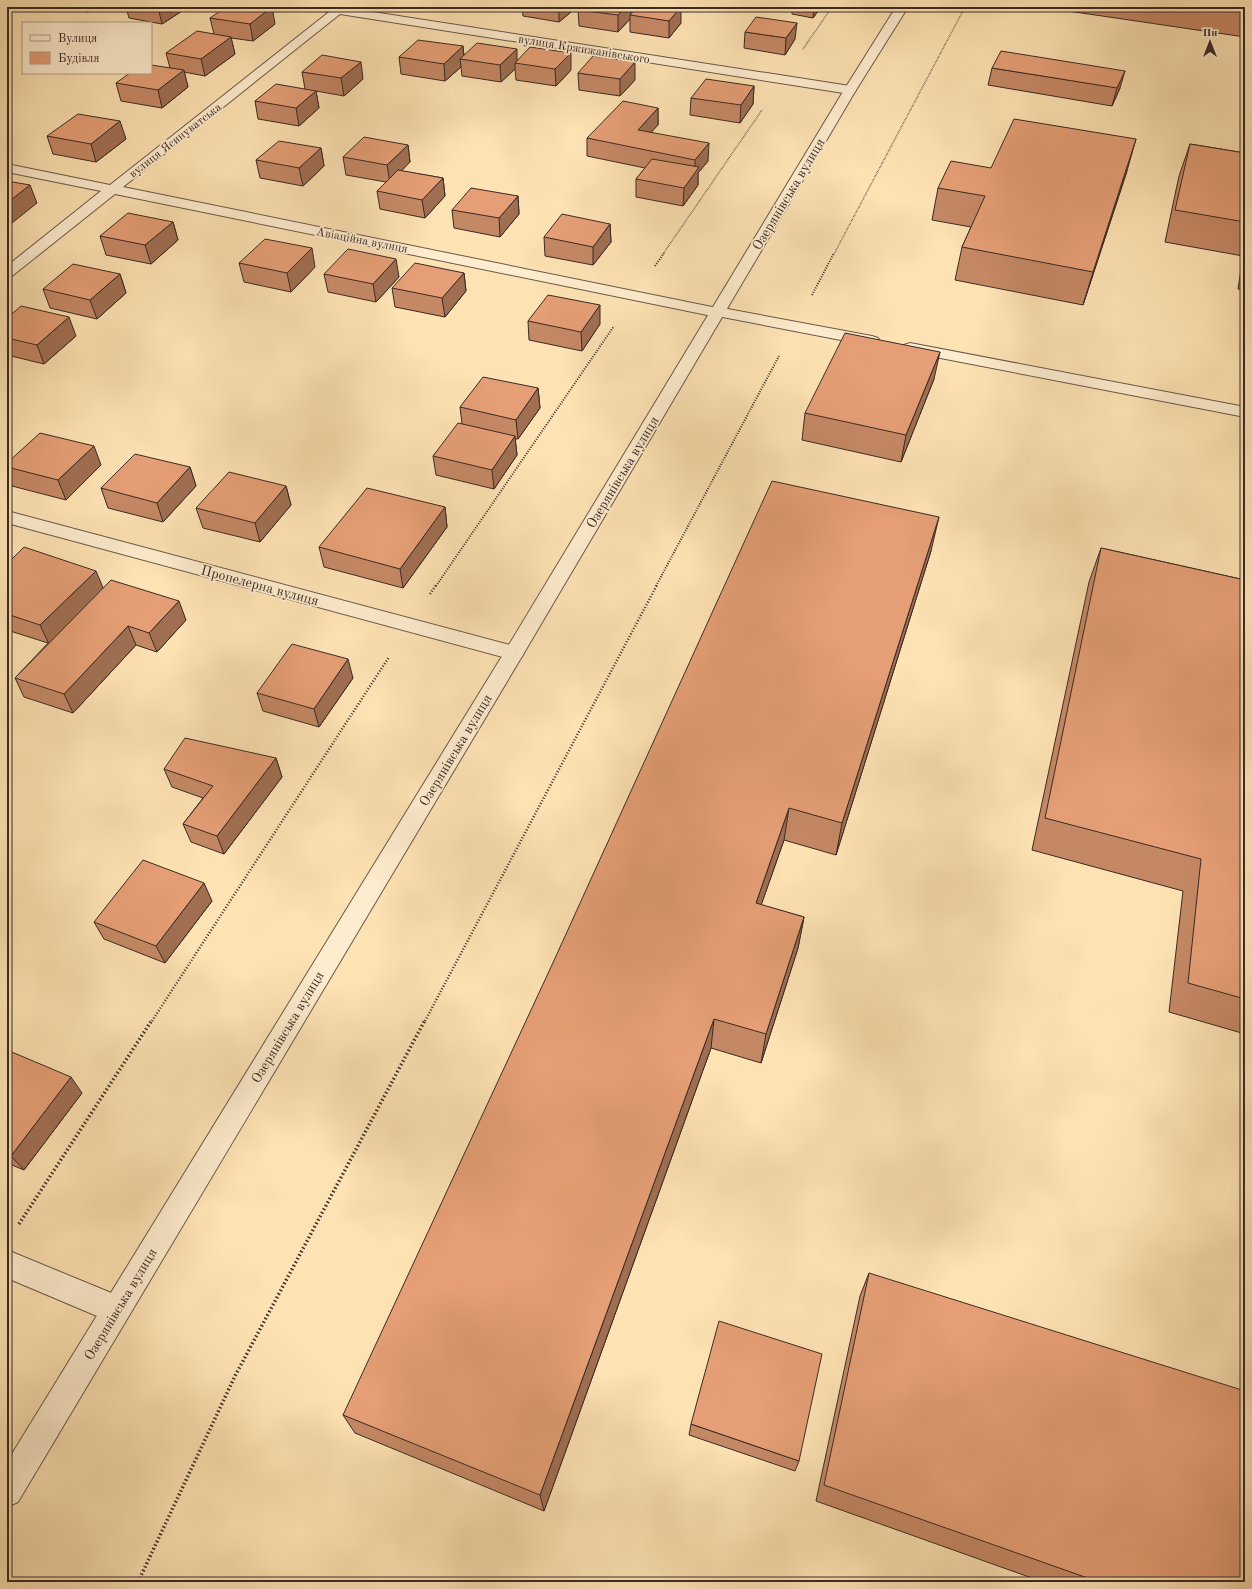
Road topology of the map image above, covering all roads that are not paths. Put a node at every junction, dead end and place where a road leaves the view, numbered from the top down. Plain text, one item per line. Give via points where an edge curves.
1 (318, 7) edge
2 (902, 7) edge
3 (340, 9) edge
4 (850, 90) junction
5 (7, 168) edge
6 (112, 190) junction
7 (7, 273) edge
8 (717, 312) junction
9 (1245, 412) edge
10 (7, 516) edge
11 (514, 653) junction
12 (7, 1264) edge
13 (116, 1310) junction
14 (7, 1492) edge

1 - 3 street, вулиця Кржижанівського
2 - 4 street, Озерянівська вулиця
3 - 4 street, вулиця Кржижанівського
3 - 6 street, вулиця Ясинуватська
4 - 8 street, Озерянівська вулиця
5 - 6 street, Авіаційна вулиця
6 - 7 street, вулиця Ясинуватська
6 - 8 street, Авіаційна вулиця
8 - 9 street, Авіаційна вулиця
8 - 11 street, Озерянівська вулиця
10 - 11 street, Пропелерна вулиця
11 - 13 street, Озерянівська вулиця
12 - 13 street
13 - 14 street, Озерянівська вулиця

